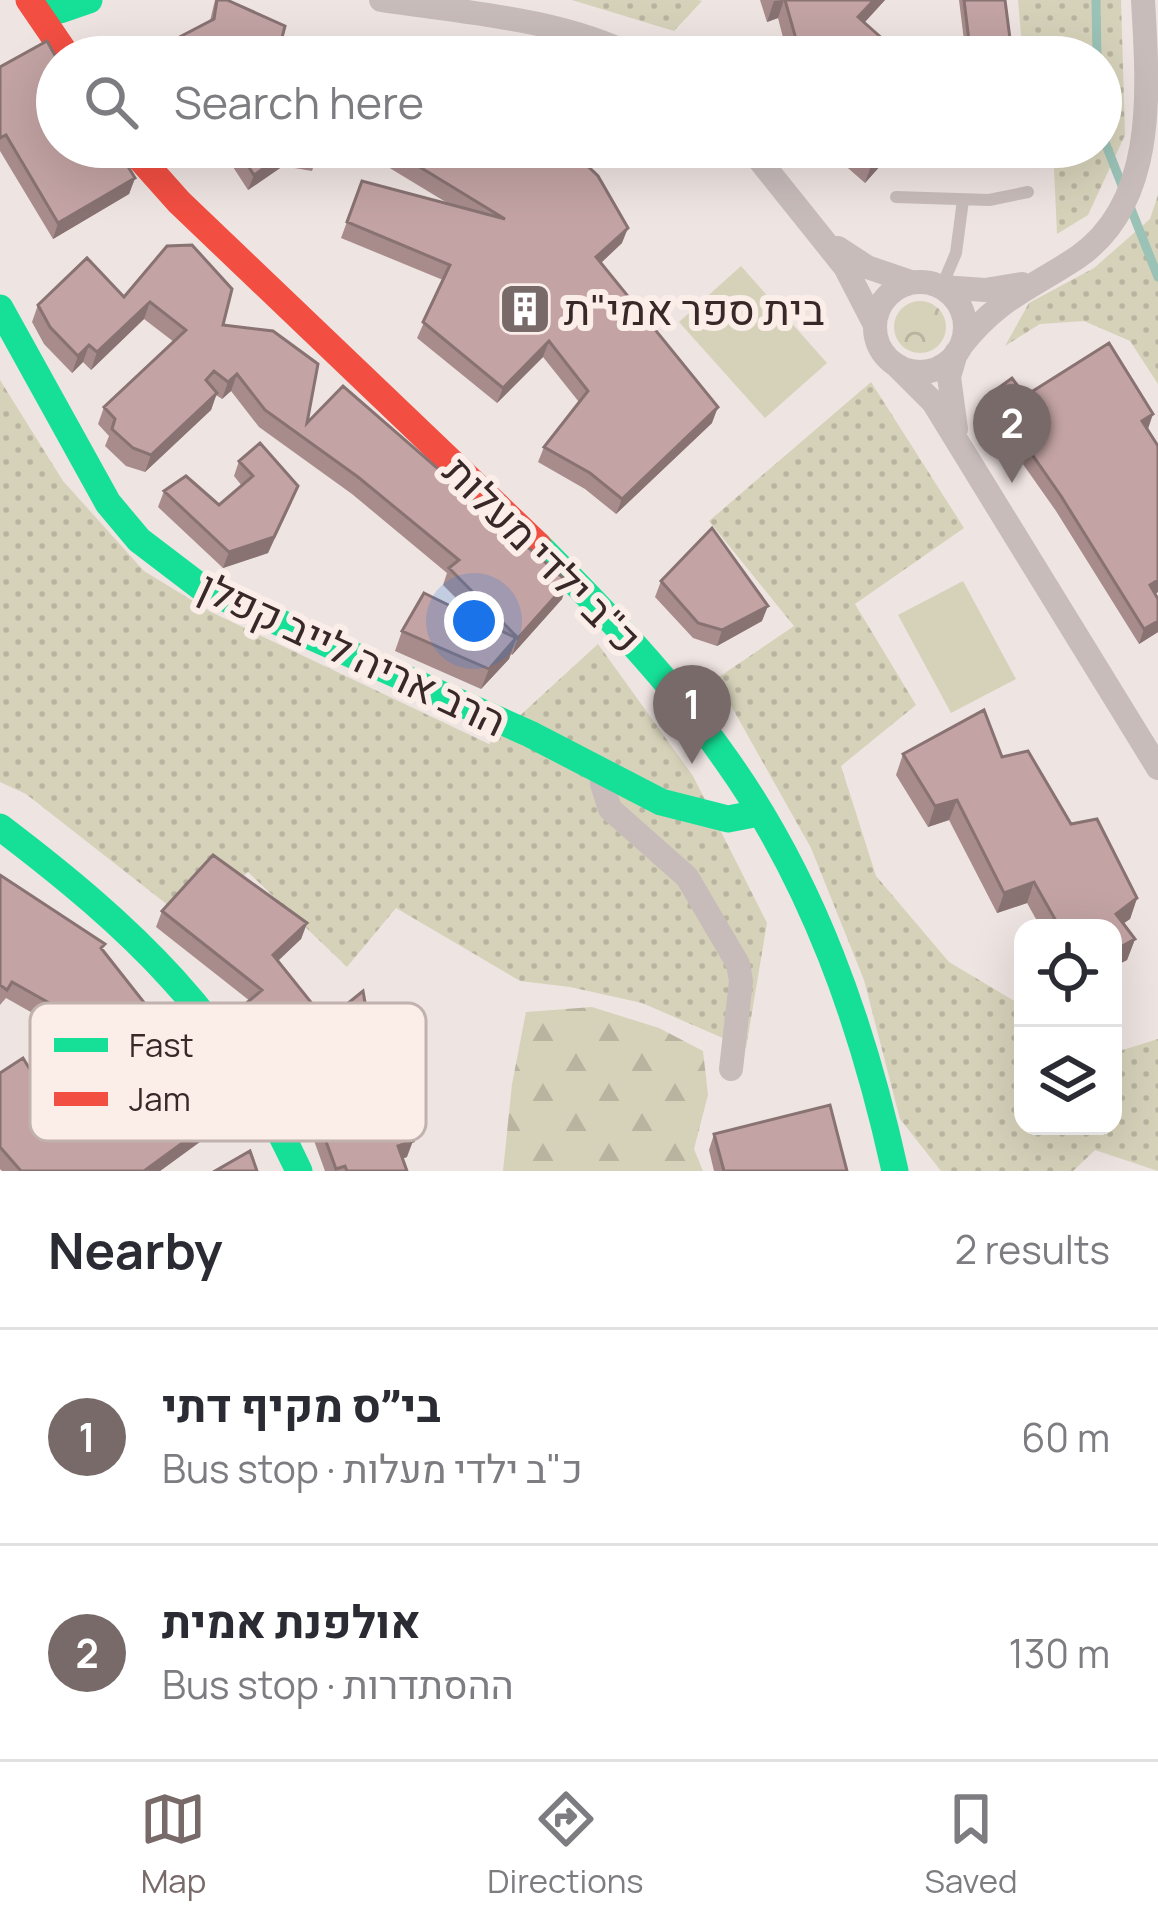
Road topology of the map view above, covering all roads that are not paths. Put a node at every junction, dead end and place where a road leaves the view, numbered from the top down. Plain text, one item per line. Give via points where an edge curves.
1 (30, 0) edge
2 (381, 0) edge
3 (1143, 0) edge
4 (84, 3) edge
5 (54, 36) edge
6 (80, 36) edge
7 (586, 36) edge
8 (148, 168) edge
9 (766, 168) edge
10 (1028, 192) dead end
11 (896, 196) dead end
12 (964, 200) junction
13 (822, 236) junction
14 (1036, 281) junction
15 (911, 282) junction
16 (942, 287) junction
17 (0, 308) edge
18 (874, 325) junction
19 (958, 350) junction
20 (895, 364) junction
21 (961, 449) junction
22 (1158, 767) edge
23 (608, 775) junction
24 (759, 813) junction
25 (0, 827) edge
26 (197, 1003) edge
27 (731, 1070) dead end
28 (285, 1141) edge
29 (299, 1171) edge
30 (896, 1171) edge

1 - 4 street via 50,10
1 - 5 street
2 - 7 street
3 - 14 street via 1147,131 1127,206 1107,234
4 - 6 street
8 - 24 street, כ"ב ילדי מעלות via 655,664
9 - 13 street
10 - 12 lane
11 - 12 lane
12 - 16 lane
13 - 15 street via 867,267
13 - 18 street
14 - 16 street
14 - 19 street via 998,304
15 - 16 street
15 - 18 street via 884,299
16 - 19 street via 964,316
17 - 23 street, הרב אריה לייב קפלן via 108,503 171,567
18 - 20 street
19 - 20 street via 938,368
19 - 21 street via 949,376
20 - 21 street via 933,402
21 - 22 street
23 - 24 street, הרב אריה לייב קפלן via 702,815
23 - 27 street via 602,784 610,809 677,865 738,964
24 - 30 street, כ"ב ילדי מעלות via 831,959
25 - 26 street via 113,916
28 - 29 street

